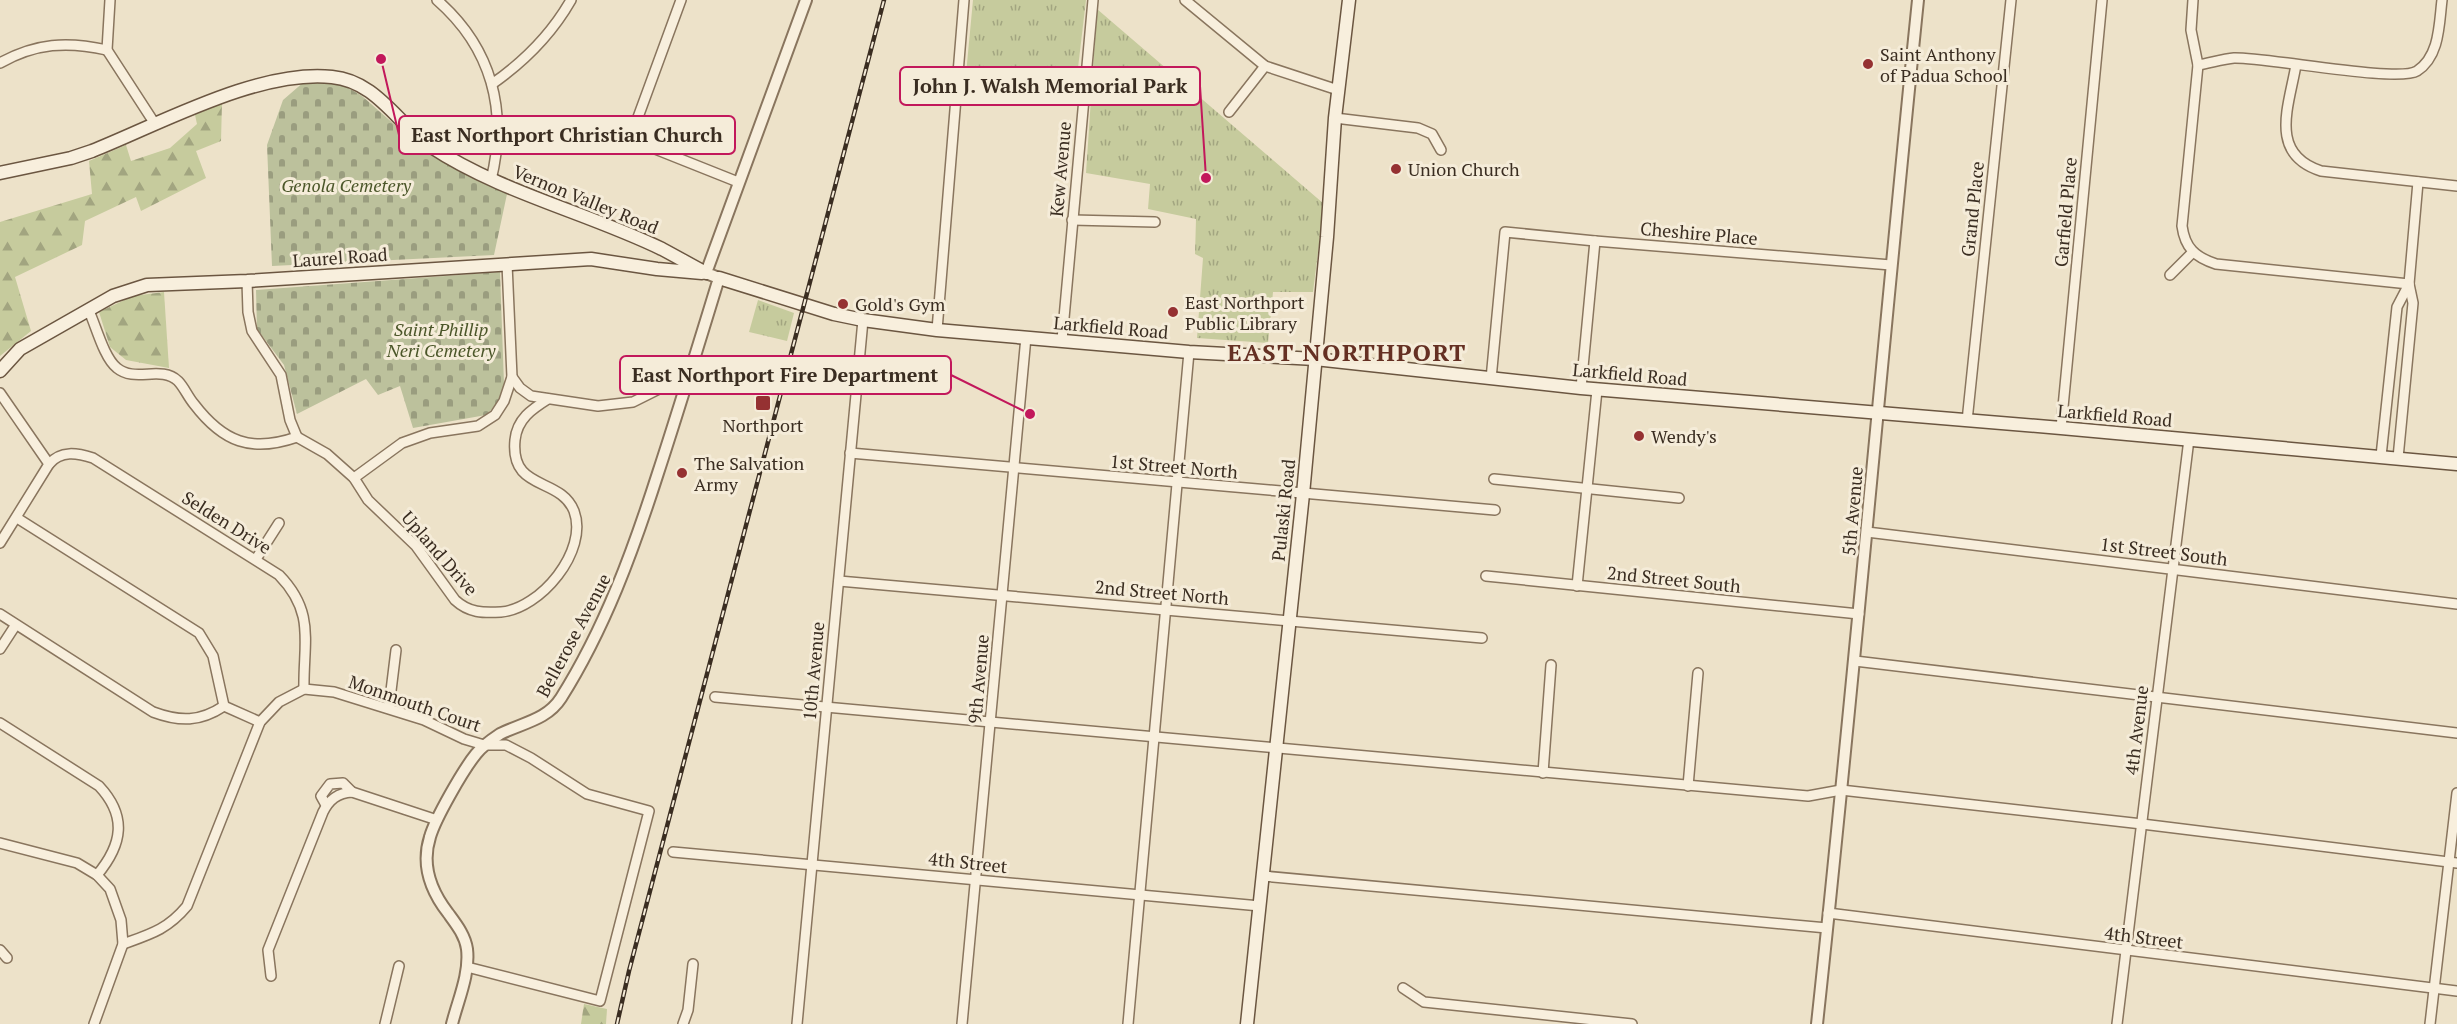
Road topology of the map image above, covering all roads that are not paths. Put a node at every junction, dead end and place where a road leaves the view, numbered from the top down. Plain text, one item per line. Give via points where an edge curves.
1 (110, 0) edge
2 (437, 0) edge
3 (571, 0) edge
4 (681, 0) edge
5 (806, 0) edge
6 (964, 0) edge
7 (1093, 0) edge
8 (1185, 0) edge
9 (1349, 0) edge
10 (1918, 0) edge
11 (2011, 0) edge
12 (2102, 0) edge
13 (2193, 0) edge
14 (2442, 0) edge
15 (107, 50) junction
16 (0, 63) edge
17 (2198, 65) junction
18 (2296, 65) junction
19 (1265, 66) junction
20 (957, 82) junction
21 (492, 84) junction
22 (1338, 90) junction
23 (1084, 92) junction
24 (1229, 112) dead end
25 (1335, 118) junction
26 (155, 124) junction
27 (1441, 150) dead end
28 (0, 173) edge
29 (491, 180) junction
30 (738, 182) junction
31 (2418, 183) junction
32 (2457, 186) edge
33 (1072, 220) junction
34 (1155, 222) dead end
35 (1595, 241) junction
36 (2192, 252) junction
37 (507, 264) junction
38 (1891, 265) junction
39 (706, 273) junction
40 (2170, 275) dead end
41 (719, 278) junction
42 (247, 281) junction
43 (2409, 284) junction
44 (803, 305) joint
45 (89, 311) junction
46 (863, 320) junction
47 (937, 330) junction
48 (1026, 337) junction
49 (1062, 340) junction
50 (1189, 352) junction
51 (1315, 358) junction
52 (0, 371) edge
53 (512, 376) junction
54 (1491, 379) junction
55 (688, 380) junction
56 (1581, 388) junction
57 (1597, 390) junction
58 (0, 393) edge
59 (2388, 396) junction
60 (2404, 398) junction
61 (548, 399) junction
62 (1877, 413) junction
63 (1967, 421) junction
64 (2061, 428) junction
65 (297, 437) junction
66 (2189, 439) junction
67 (850, 453) junction
68 (2381, 456) junction
69 (2397, 458) junction
70 (49, 464) junction
71 (2457, 464) edge
72 (1013, 468) junction
73 (354, 478) junction
74 (1494, 479) dead end
75 (1176, 483) junction
76 (1587, 488) junction
77 (1303, 494) junction
78 (1679, 498) dead end
79 (1495, 510) dead end
80 (17, 518) junction
81 (279, 523) dead end
82 (1867, 532) junction
83 (0, 543) edge
84 (256, 559) junction
85 (2172, 569) junction
86 (1486, 576) dead end
87 (838, 581) junction
88 (1577, 586) junction
89 (1003, 595) junction
90 (2457, 604) edge
91 (1165, 609) junction
92 (0, 614) edge
93 (1859, 614) junction
94 (1290, 621) junction
95 (15, 626) junction
96 (1482, 638) dead end
97 (0, 649) edge
98 (396, 650) dead end
99 (1855, 661) junction
100 (1551, 665) dead end
101 (1698, 673) dead end
102 (304, 690) junction
103 (715, 697) dead end
104 (2157, 698) junction
105 (224, 706) junction
106 (389, 707) junction
107 (827, 708) junction
108 (260, 722) junction
109 (0, 723) edge
110 (991, 723) junction
111 (2457, 733) edge
112 (1153, 737) junction
113 (484, 745) junction
114 (1277, 749) junction
115 (1543, 773) junction
116 (1688, 786) junction
117 (1841, 790) junction
118 (352, 792) junction
119 (2457, 793) edge
120 (326, 805) junction
121 (437, 820) junction
122 (2142, 824) junction
123 (0, 843) edge
124 (673, 852) dead end
125 (2453, 862) edge
126 (812, 864) junction
127 (97, 875) junction
128 (1263, 876) junction
129 (975, 879) junction
130 (1138, 894) junction
131 (1260, 906) junction
132 (1828, 913) junction
133 (1827, 928) junction
134 (123, 944) junction
135 (0, 950) edge
136 (2126, 951) junction
137 (7, 958) dead end
138 (693, 964) dead end
139 (399, 966) dead end
140 (467, 967) junction
141 (271, 976) dead end
142 (1403, 988) dead end
143 (2433, 988) junction
144 (2457, 991) edge
145 (94, 1024) edge
146 (385, 1024) edge
147 (452, 1024) edge
148 (683, 1024) edge
149 (797, 1024) edge
150 (962, 1024) edge
151 (1128, 1024) edge
152 (1248, 1024) edge
153 (1632, 1024) edge
154 (1816, 1024) edge
155 (2117, 1024) edge
156 (2430, 1024) edge

1 - 15 street
2 - 21 street via 475,44
3 - 21 street via 546,38
4 - 30 street via 630,139
5 - 30 street
6 - 20 street
7 - 23 street, Kew Avenue
8 - 19 street
9 - 22 main road, Pulaski Road
10 - 38 street, 5th Avenue
11 - 63 street, Grand Place
12 - 64 street, Garfield Place
13 - 17 street via 2191,30
14 - 18 street via 2433,53 2415,73
15 - 16 street via 71,44 38,47
15 - 26 street
17 - 18 street via 2233,58
17 - 36 street via 2182,226 2184,240
18 - 31 street via 2285,131 2296,159 2321,171
19 - 22 street
19 - 24 street
20 - 23 street
20 - 47 street
21 - 29 street via 499,135
22 - 25 main road, Pulaski Road
23 - 33 street, Kew Avenue
25 - 27 street via 1418,128 1432,135
25 - 51 main road, Pulaski Road
26 - 28 main road, Vernon Valley Road via 71,158
26 - 29 main road, Vernon Valley Road via 272,82 298,76 333,76 367,88 429,145
29 - 39 main road, Vernon Valley Road via 661,249
30 - 39 street
31 - 32 street
31 - 43 street
33 - 34 street
33 - 49 street, Kew Avenue
35 - 38 street, Cheshire Place
35 - 54 street, Cheshire Place via 1505,232
35 - 56 street
36 - 40 street
36 - 43 street via 2216,264
37 - 39 main road, Laurel Road via 591,259
37 - 42 main road, Laurel Road
37 - 53 street
38 - 62 street, 5th Avenue
39 - 41 street, Vernon Valley Road
41 - 44 main road, Vernon Valley Road
41 - 55 street, Bellerose Avenue
42 - 45 main road, Laurel Road via 147,285 122,291
42 - 65 street via 252,331 280,375
43 - 59 street via 2397,307
43 - 60 street via 2413,303
44 - 46 main road, Larkfield Road
45 - 52 main road, Laurel Road via 20,349
45 - 65 street via 117,368 136,375 170,376 222,432 257,445
46 - 47 main road, Larkfield Road
46 - 67 street, 10th Avenue
47 - 48 main road, Larkfield Road
48 - 49 main road, Larkfield Road
48 - 72 street, 9th Avenue
49 - 50 main road, Larkfield Road
50 - 51 main road, Larkfield Road
50 - 75 street
51 - 54 main road, Larkfield Road
51 - 77 main road, Pulaski Road
53 - 61 street via 525,392
53 - 73 street via 504,401 488,421 402,443
54 - 56 main road, Larkfield Road
55 - 61 street via 618,405
55 - 113 street, Bellerose Avenue via 618,591 576,672 553,709
56 - 57 main road, Larkfield Road
57 - 62 main road, Larkfield Road
57 - 76 street
58 - 70 street
59 - 60 street
59 - 68 street
60 - 69 street
61 - 73 street, Upland Drive via 519,424 516,465 535,482 564,498 574,511 575,539 560,573 533,600 516,609 474,612 463,608 410,540 368,500
62 - 63 main road, Larkfield Road
62 - 82 street, 5th Avenue
63 - 64 main road, Larkfield Road
64 - 66 main road, Larkfield Road
65 - 73 street, Upland Drive via 327,453
66 - 68 main road, Larkfield Road
66 - 85 street, 4th Avenue
67 - 72 street, 1st Street North
67 - 87 street, 10th Avenue
68 - 69 main road, Larkfield Road
69 - 71 main road, Larkfield Road
70 - 80 street
70 - 84 street, Selden Drive via 55,457 70,453 93,458
72 - 75 street, 1st Street North
72 - 89 street, 9th Avenue
74 - 76 street
75 - 77 street, 1st Street North
75 - 91 street
76 - 78 street
76 - 88 street
77 - 79 street, 1st Street North
77 - 94 main road, Pulaski Road
80 - 83 street
80 - 105 street via 199,633 213,656
81 - 84 street
82 - 85 street, 1st Street South
82 - 93 street, 5th Avenue
84 - 102 street, Selden Drive via 289,586 304,614
85 - 90 street, 1st Street South
85 - 104 street, 4th Avenue
86 - 88 street, 2nd Street South
87 - 89 street, 2nd Street North
87 - 107 street, 10th Avenue
88 - 93 street, 2nd Street South
89 - 91 street, 2nd Street North
89 - 110 street, 9th Avenue
91 - 94 street, 2nd Street North
91 - 112 street
92 - 95 street
93 - 99 street, 5th Avenue
94 - 96 street, 2nd Street North
94 - 114 main road, Pulaski Road
95 - 97 street
95 - 105 street via 153,712 192,720
98 - 106 street
99 - 104 street
99 - 117 street, 5th Avenue
100 - 115 street
101 - 116 street
102 - 106 street, Monmouth Court via 320,689
102 - 108 street via 279,702
103 - 107 street
104 - 111 street
104 - 122 street, 4th Avenue
105 - 108 street
106 - 113 street, Monmouth Court
107 - 110 street
107 - 126 street, 10th Avenue
108 - 134 street via 187,906 160,931
109 - 127 street via 99,786 111,799 118,819 118,835 112,855
110 - 112 street
110 - 129 street, 9th Avenue
112 - 114 street
112 - 130 street
113 - 121 street, Bellerose Avenue
113 - 140 street, Monmouth Court via 506,745 587,794 649,811 600,1001
114 - 115 street
114 - 128 main road, Pulaski Road
115 - 116 street
116 - 117 street via 1808,796
117 - 122 street
117 - 132 street, 5th Avenue
118 - 120 street via 333,797
118 - 120 street via 340,782 330,783 321,796
118 - 121 street
119 - 125 street
120 - 141 street via 268,951
121 - 140 street, Bellerose Avenue via 426,864 435,896 460,928 467,947
122 - 125 street
122 - 136 street, 4th Avenue
123 - 127 street via 77,863
124 - 126 street, 4th Street
125 - 143 street
126 - 129 street, 4th Street
126 - 149 street, 10th Avenue
127 - 134 street via 110,890 117,907
128 - 131 main road, Pulaski Road
128 - 133 street
129 - 130 street, 4th Street
129 - 150 street, 9th Avenue
130 - 131 street, 4th Street
130 - 151 street
131 - 152 main road, Pulaski Road
132 - 133 street, 5th Avenue
132 - 136 street, 4th Street
133 - 154 street, 5th Avenue
134 - 145 street
135 - 137 street
136 - 143 street, 4th Street
136 - 155 street, 4th Avenue
138 - 148 street
139 - 146 street
140 - 147 street, Bellerose Avenue
142 - 153 street via 1424,1002
143 - 144 street, 4th Street
143 - 156 street

